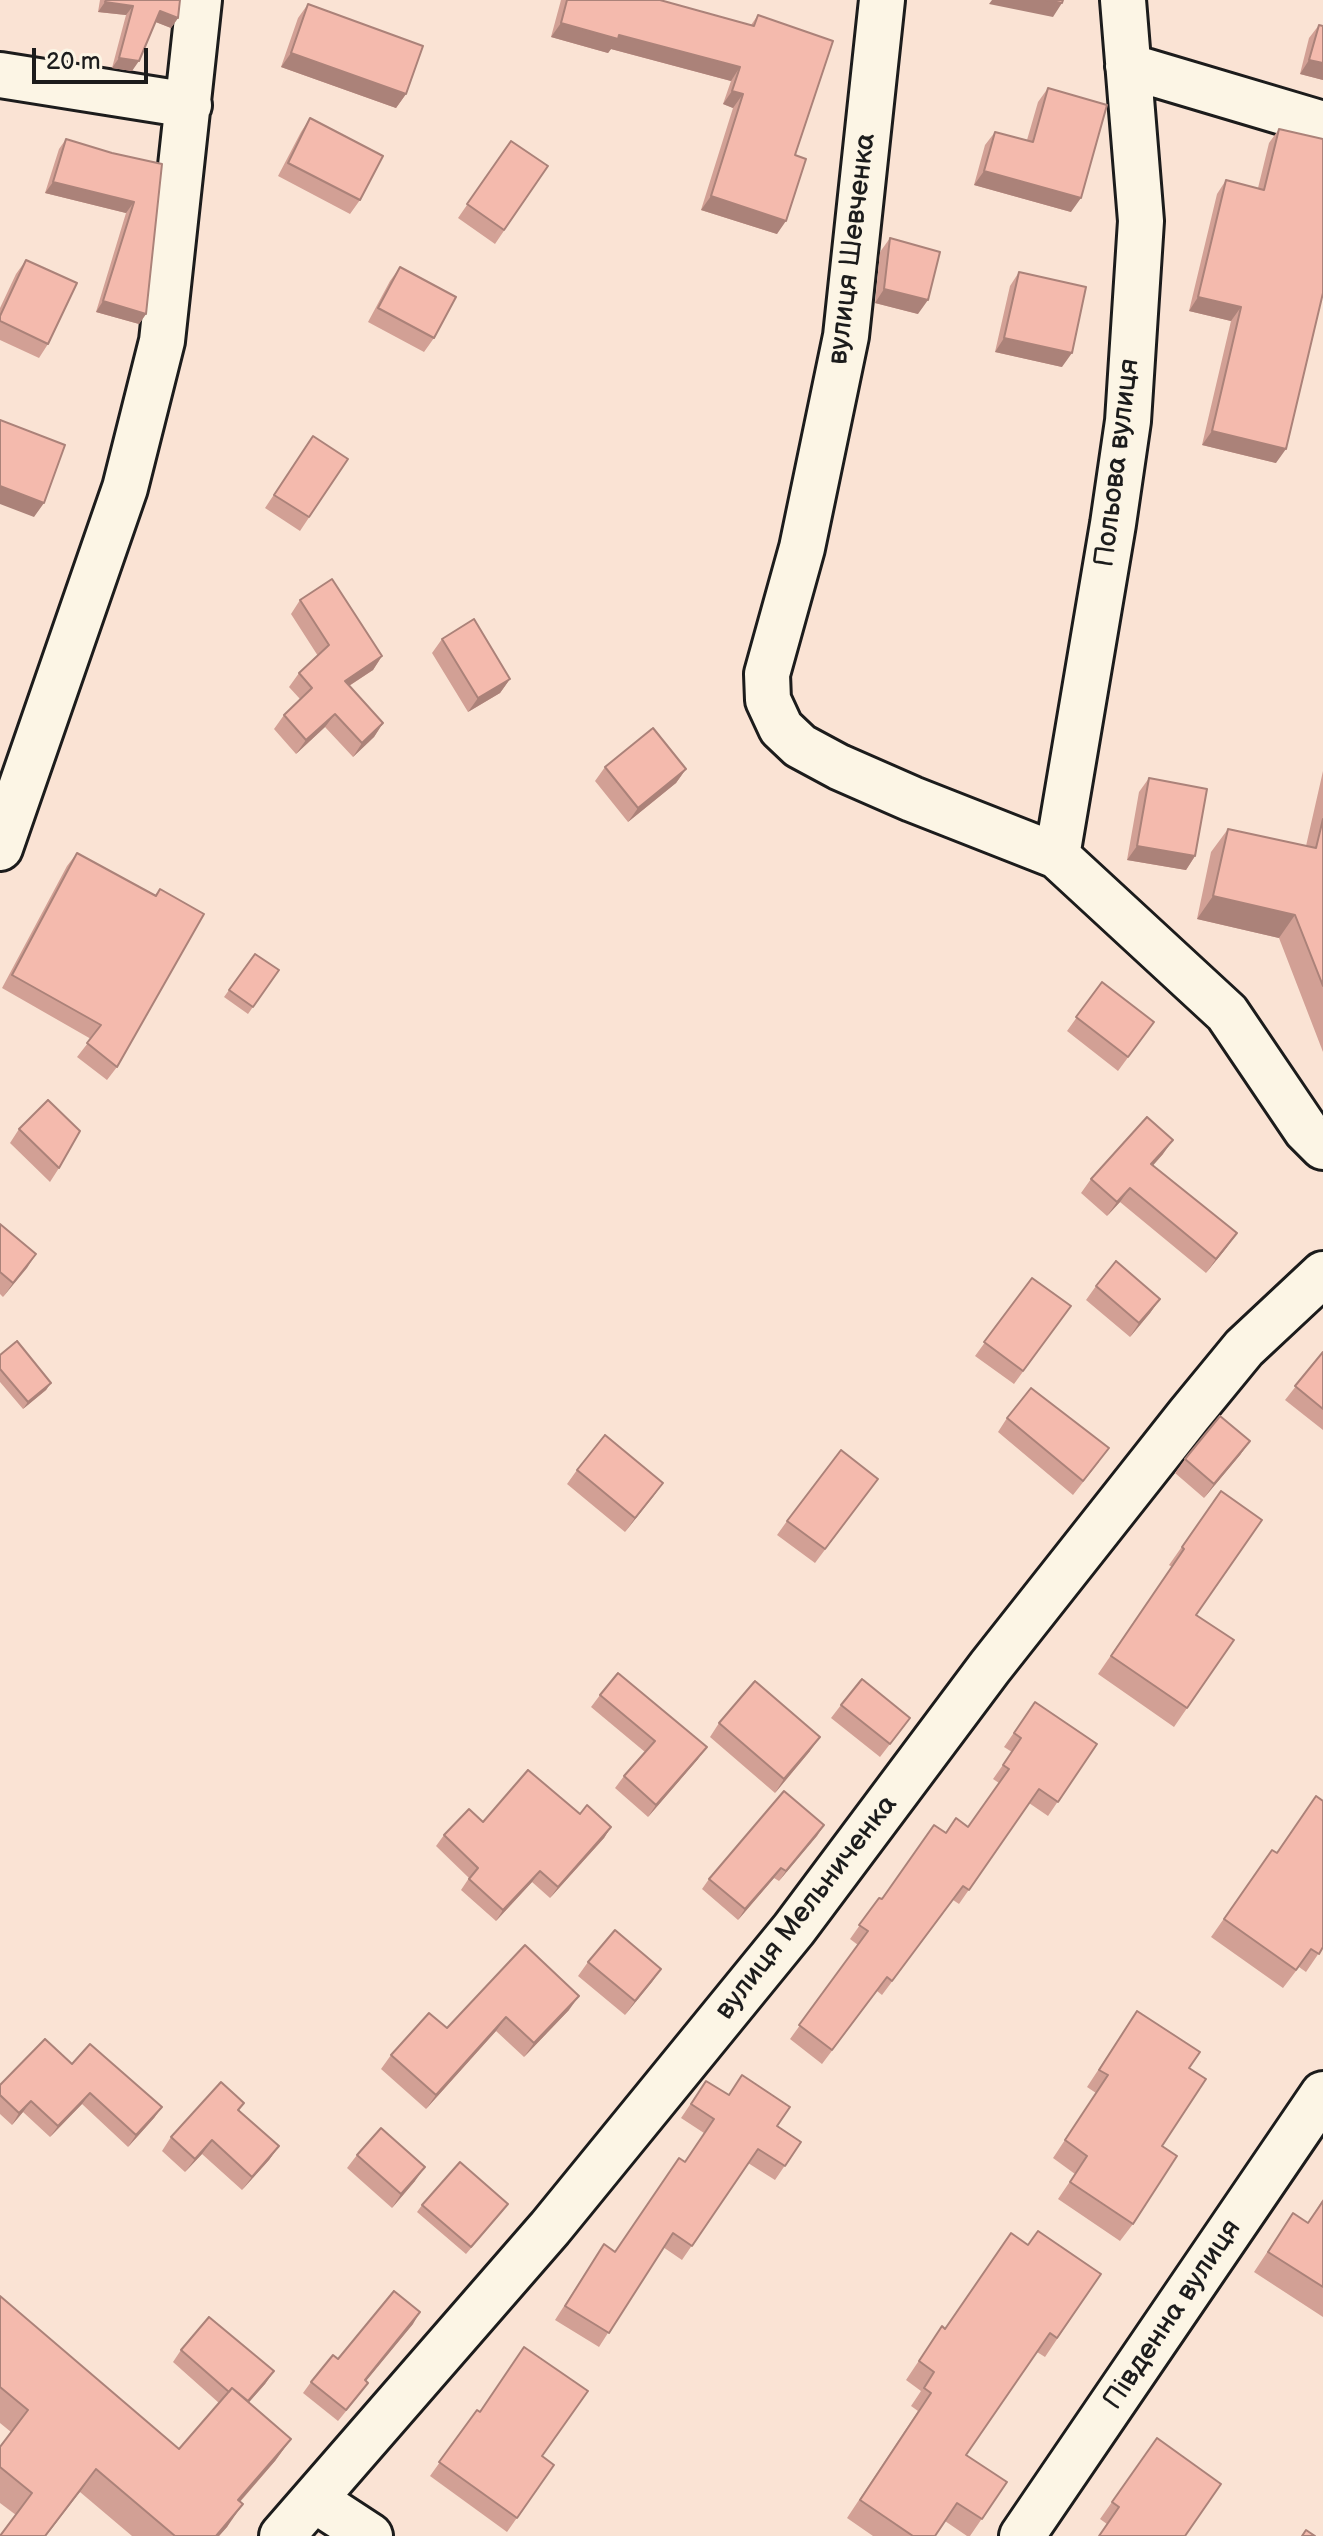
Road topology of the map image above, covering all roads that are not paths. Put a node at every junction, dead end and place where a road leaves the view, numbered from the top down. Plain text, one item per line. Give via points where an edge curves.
1 (199, 0) edge
2 (882, 0) edge
3 (1123, 0) edge
4 (1128, 66) junction
5 (0, 75) edge
6 (189, 105) junction
7 (1323, 124) edge
8 (0, 848) edge
9 (1057, 856) junction
10 (1323, 1147) edge
11 (1323, 1274) edge
12 (1323, 2094) edge
13 (315, 2500) junction
14 (282, 2536) edge
15 (370, 2536) edge
16 (1022, 2536) edge

1 - 6 street
2 - 9 street, вулиця Шевченка via 846,336 802,548 767,674 768,700 781,728 800,746 912,799
3 - 4 street, Польова вулиця
4 - 7 street
4 - 9 street, Польова вулиця via 1141,221 1128,421
5 - 6 street
6 - 8 street via 162,341 125,488
9 - 10 street via 1227,1013
11 - 13 street, вулиця Мельниченка via 1244,1348 990,1667 794,1929 550,2228
12 - 16 street, Південна вулиця
13 - 14 street, вулиця Мельниченка
13 - 15 street

